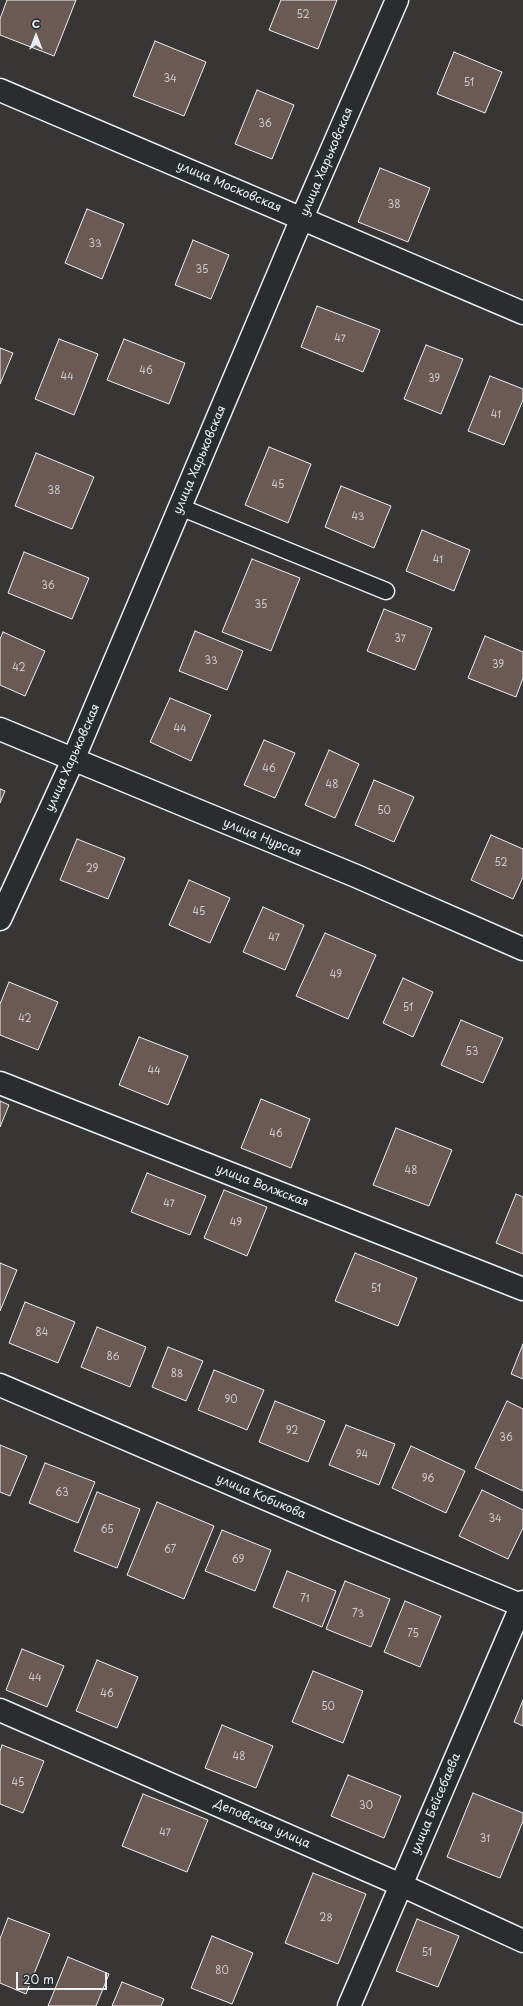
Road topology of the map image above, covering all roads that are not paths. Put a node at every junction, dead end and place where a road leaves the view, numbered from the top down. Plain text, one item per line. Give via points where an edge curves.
1 (397, 0) edge
2 (0, 90) edge
3 (302, 218) junction
4 (523, 313) edge
5 (180, 508) junction
6 (386, 591) dead end
7 (0, 729) edge
8 (73, 760) junction
9 (0, 919) edge
10 (523, 949) edge
11 (0, 1083) edge
12 (523, 1289) edge
13 (0, 1385) edge
14 (522, 1605) edge
15 (0, 1710) edge
16 (401, 1885) junction
17 (523, 1941) edge
18 (349, 2006) edge

1 - 3 street, улица Харьковская
2 - 3 street, улица Московская
3 - 4 street, улица Московская
3 - 5 street, улица Харьковская
5 - 6 lane
5 - 8 street, улица Харьковская
7 - 8 street, улица Нурсая
8 - 9 street, улица Харьковская
8 - 10 street, улица Нурсая via 356,876
11 - 12 street, улица Волжская
13 - 14 street, улица Кобикова via 341,1531
14 - 16 street, улица Бейсебаева
15 - 16 street, Деповская улица
16 - 17 street, Деповская улица
16 - 18 street, улица Бейсебаева

